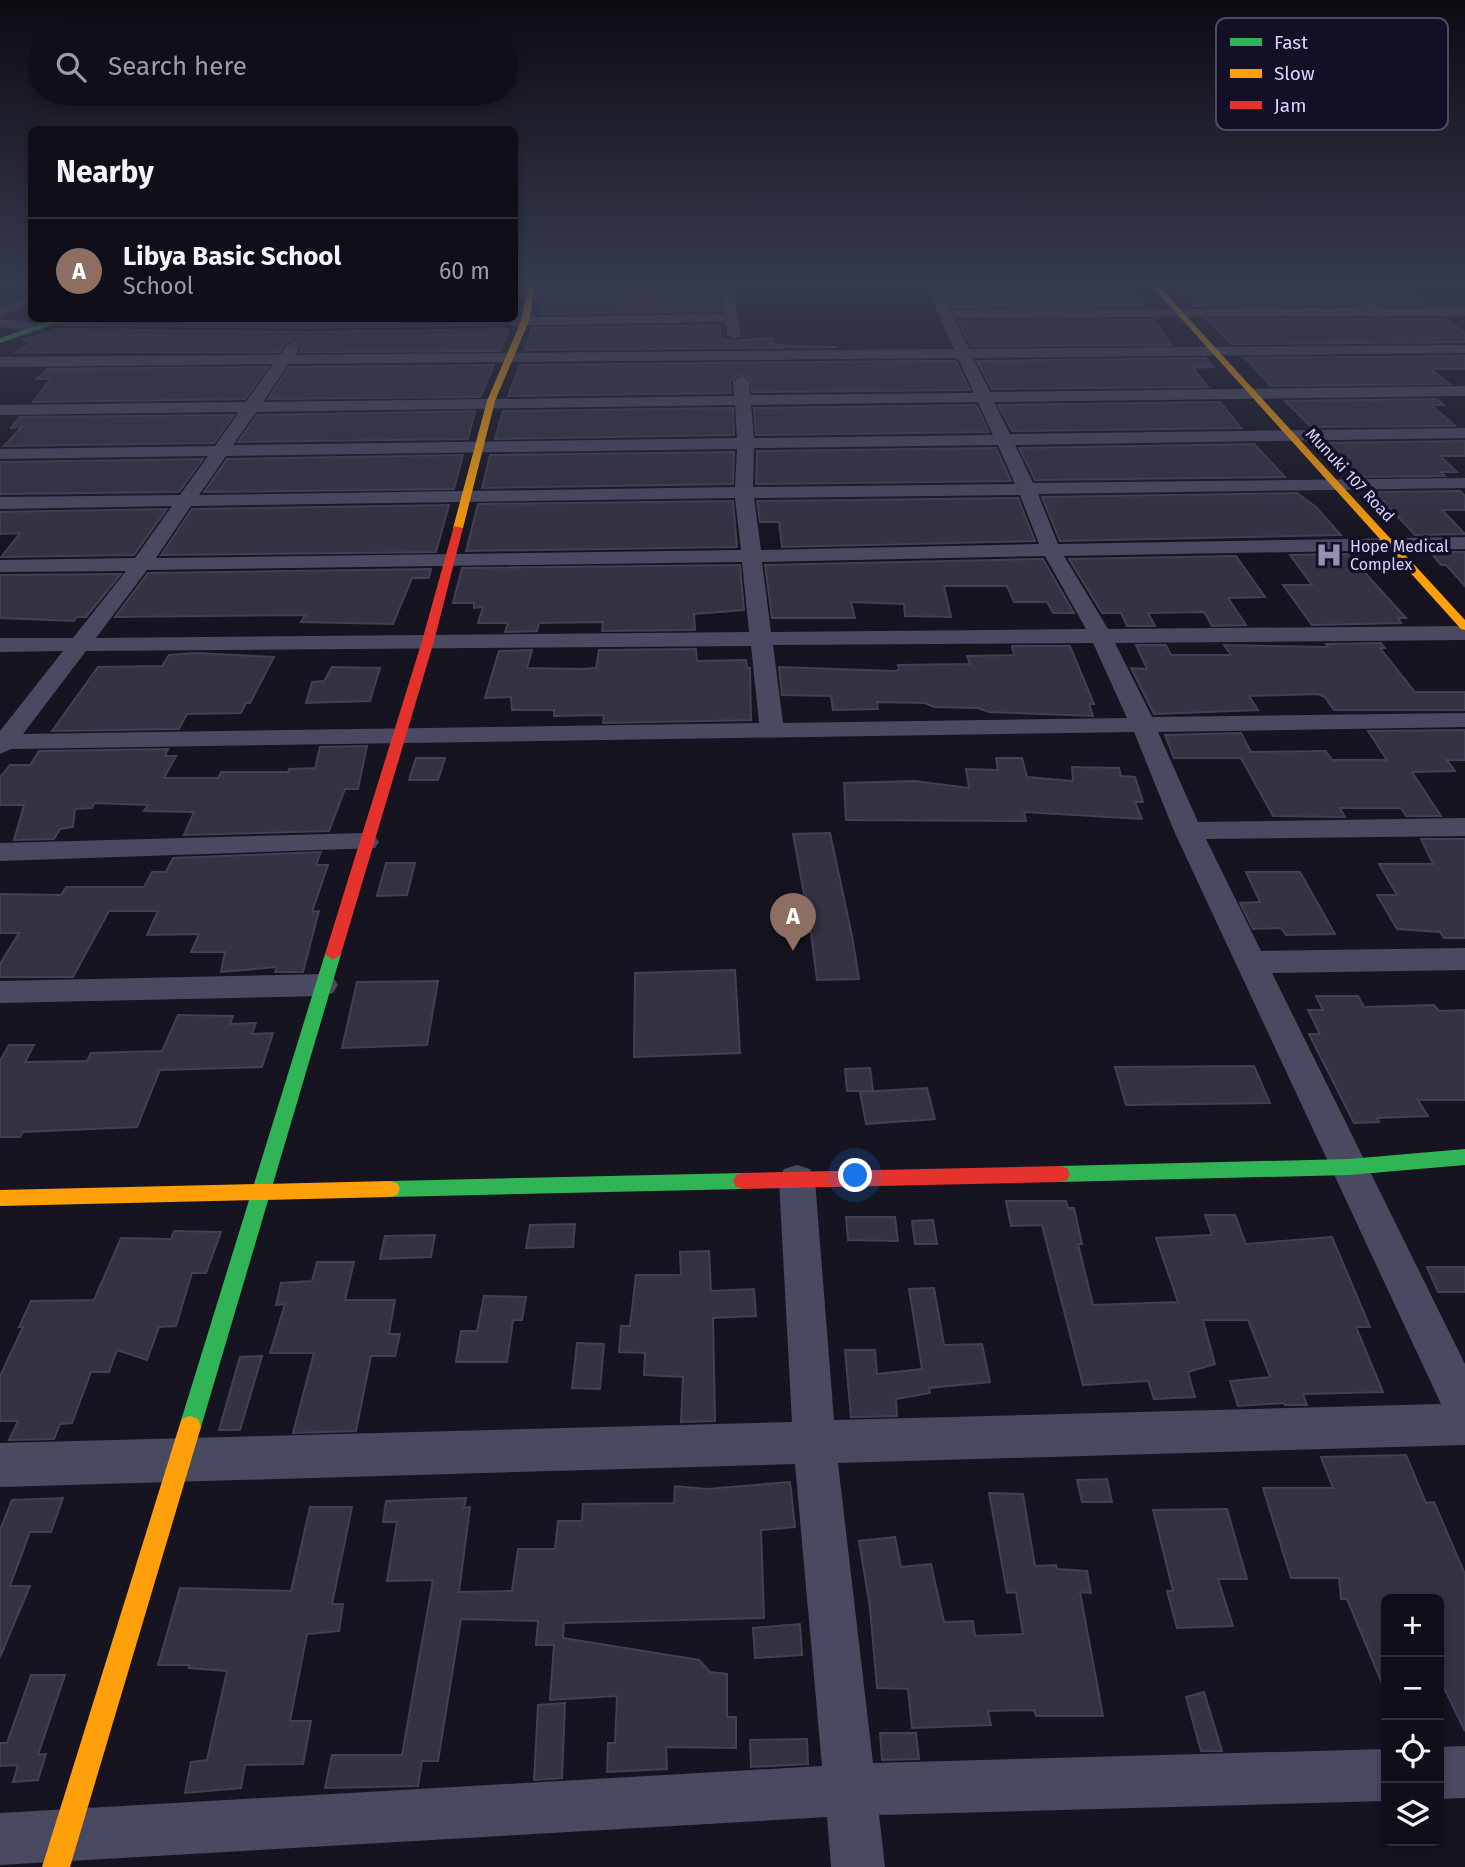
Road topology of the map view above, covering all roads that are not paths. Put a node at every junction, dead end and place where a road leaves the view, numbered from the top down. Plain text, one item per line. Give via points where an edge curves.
1 (19, 371) edge
2 (275, 371) edge
3 (504, 371) edge
4 (739, 371) edge
5 (973, 371) edge
6 (1229, 371) edge
7 (9, 381) dead end
8 (1465, 391) edge
9 (1249, 393) junction
10 (985, 396) junction
11 (742, 399) junction
12 (491, 401) junction
13 (249, 407) junction
14 (0, 410) edge
15 (1465, 433) edge
16 (1289, 436) junction
17 (1004, 440) junction
18 (746, 444) junction
19 (477, 448) junction
20 (219, 452) junction
21 (0, 454) edge
22 (1465, 483) edge
23 (1334, 485) junction
24 (1027, 489) junction
25 (744, 493) junction
26 (465, 497) junction
27 (185, 500) junction
28 (0, 503) edge
29 (1465, 543) edge
30 (1392, 547) junction
31 (1051, 550) junction
32 (752, 555) junction
33 (450, 561) junction
34 (141, 565) junction
35 (0, 566) edge
36 (1456, 608) edge
37 (1465, 627) edge
38 (1465, 632) edge
39 (1100, 635) junction
40 (763, 638) junction
41 (428, 641) junction
42 (0, 645) edge
43 (78, 645) junction
44 (1465, 720) edge
45 (1144, 727) junction
46 (772, 730) junction
47 (397, 735) junction
48 (1, 743) edge
49 (1465, 827) edge
50 (1188, 831) junction
51 (365, 842) junction
52 (0, 852) edge
53 (1465, 958) edge
54 (1250, 962) junction
55 (322, 985) junction
56 (0, 992) edge
57 (1465, 1157) edge
58 (1349, 1167) junction
59 (797, 1180) junction
60 (260, 1191) junction
61 (0, 1198) edge
62 (1465, 1408) edge
63 (1465, 1424) edge
64 (814, 1441) junction
65 (180, 1459) junction
66 (0, 1465) edge
67 (1465, 1772) edge
68 (1444, 1773) edge
69 (1381, 1775) edge
70 (849, 1790) junction
71 (0, 1839) edge
72 (61, 1851) edge
73 (858, 1867) edge

1 - 7 street
2 - 13 street
3 - 12 street
4 - 11 street
5 - 10 street
6 - 9 street, Munuki 107 Road
8 - 9 street
9 - 10 street
9 - 16 street, Munuki 107 Road
10 - 11 street
10 - 17 street
11 - 12 street
11 - 18 street
12 - 13 street
12 - 19 street
13 - 14 street
13 - 20 street
15 - 16 street
16 - 17 street
16 - 23 street, Munuki 107 Road
17 - 18 street
17 - 24 street
18 - 19 street
18 - 25 street
19 - 20 street
19 - 26 street
20 - 21 street
20 - 27 street
22 - 23 street
23 - 24 street
23 - 30 street, Munuki 107 Road
24 - 25 street
24 - 31 street
25 - 26 street
25 - 32 street
26 - 27 street
26 - 33 street
27 - 28 street
27 - 34 street
29 - 30 street
30 - 31 street
30 - 36 street, Munuki 107 Road
31 - 32 street
31 - 39 street
32 - 33 street
32 - 40 street
33 - 34 street
33 - 41 street
34 - 35 street
34 - 43 street
36 - 37 street, Munuki 107 Road
38 - 39 street
39 - 40 street
39 - 45 street
40 - 41 street
40 - 46 street
41 - 43 street
41 - 47 street
42 - 43 street
43 - 48 street
44 - 45 street
45 - 46 street
45 - 50 street
46 - 47 street
47 - 48 street
47 - 51 street
49 - 50 street
50 - 54 street
51 - 52 street
51 - 55 street
53 - 54 street
54 - 58 street
55 - 56 street
55 - 60 street
57 - 58 street
58 - 59 street
58 - 62 street
59 - 60 street
59 - 64 street
60 - 61 street
60 - 65 street
63 - 64 street
64 - 65 street
64 - 70 street
65 - 66 street
65 - 72 street
67 - 68 street
69 - 70 street
70 - 72 street
70 - 73 street
71 - 72 street

